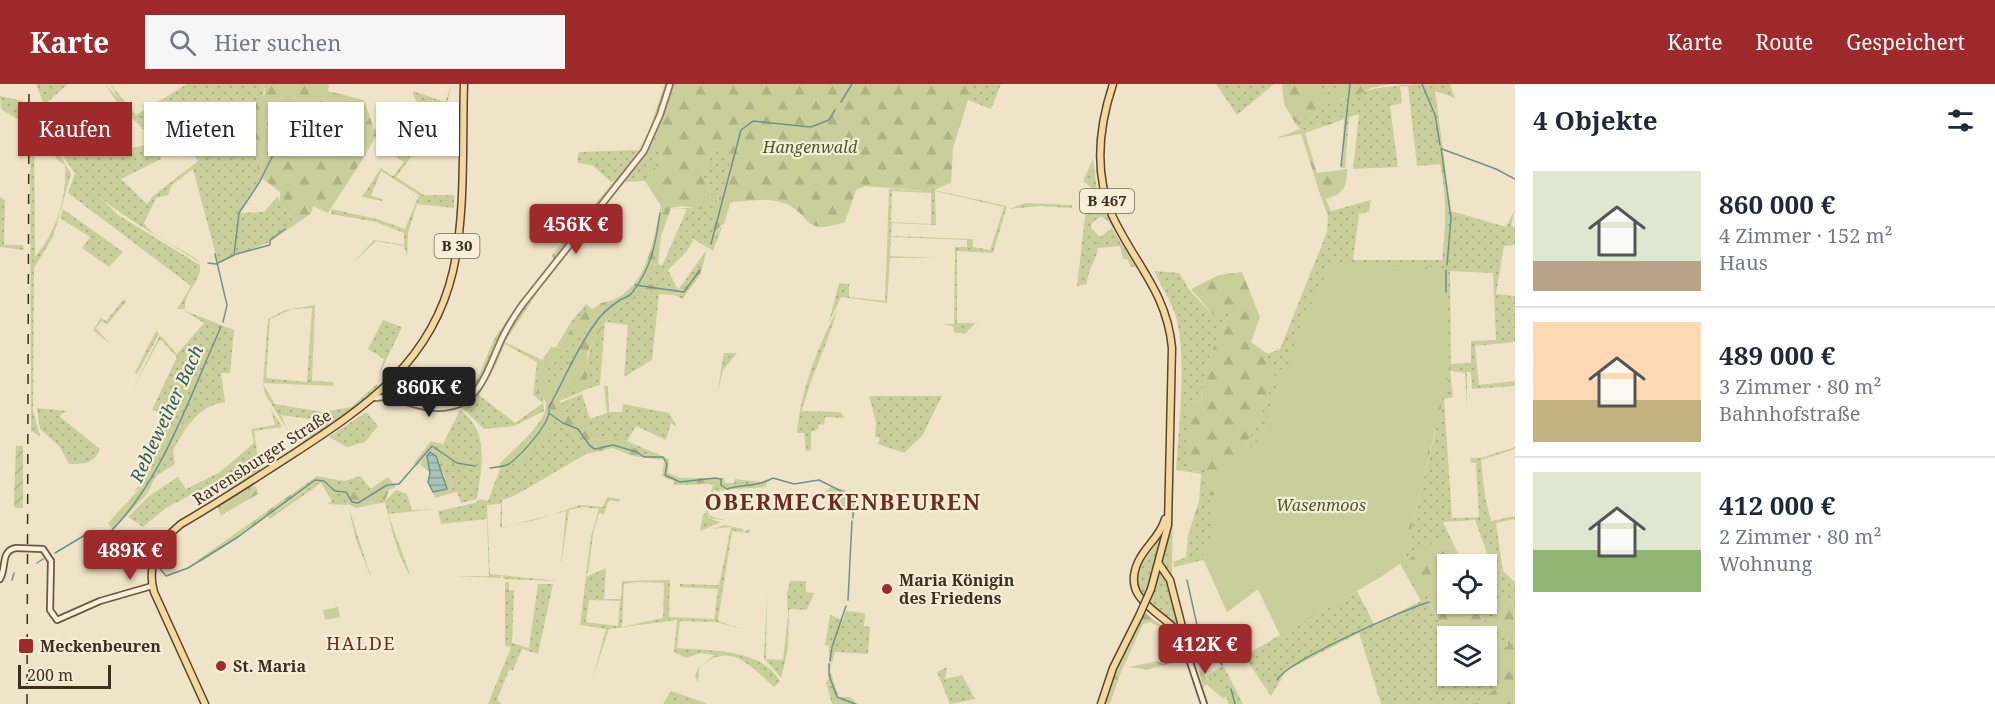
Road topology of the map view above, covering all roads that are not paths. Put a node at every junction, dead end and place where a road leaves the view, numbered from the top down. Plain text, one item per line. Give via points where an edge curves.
1 (464, 84) edge
2 (670, 84) edge
3 (1113, 84) edge
4 (385, 389) junction
5 (393, 396) junction
6 (375, 398) junction
7 (1169, 510) junction
8 (1159, 564) junction
9 (0, 579) edge
10 (152, 586) junction
11 (1187, 653) junction
12 (204, 704) edge
13 (1101, 704) edge
14 (1203, 704) edge

1 - 4 main road, B 30 via 458,241 452,272 429,333
2 - 5 street via 644,151 522,305 477,391 467,400 446,408 408,403
3 - 7 main road, B 467 via 1101,142 1104,191 1117,224 1157,290 1171,337
4 - 5 street
4 - 6 main road, Ravensburger Straße / B 30
5 - 6 street
6 - 10 main road, Ravensburger Straße / B 30 via 170,533 157,551
7 - 8 main road, B 467
7 - 11 main road via 1159,535 1139,560 1135,584 1144,604 1176,630
8 - 11 main road via 1170,580
8 - 13 main road, B 467, bridge
9 - 10 street, bridge via 5,556 11,549 43,549 51,561 50,610 57,620
10 - 12 main road
11 - 14 street

